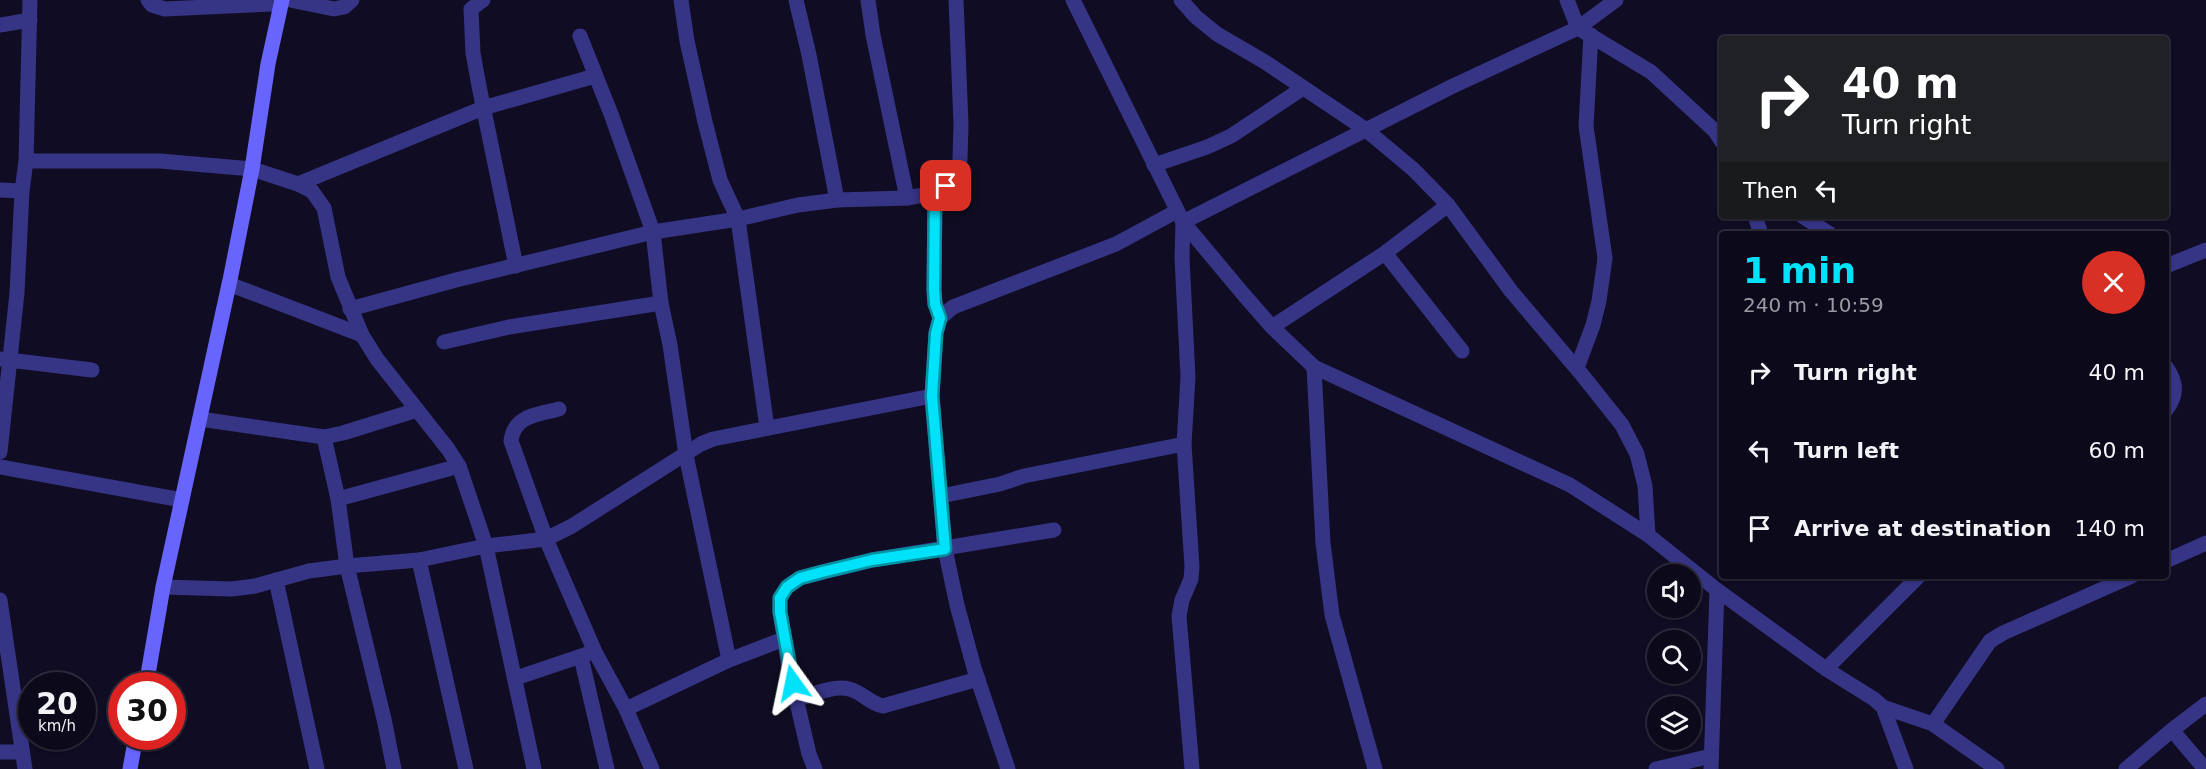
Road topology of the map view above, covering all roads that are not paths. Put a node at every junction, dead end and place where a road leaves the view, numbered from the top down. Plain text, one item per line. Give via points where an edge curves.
1 (30, 0) edge
2 (148, 0) edge
3 (290, 0) edge
4 (352, 0) edge
5 (483, 0) edge
6 (681, 0) edge
7 (795, 0) edge
8 (868, 0) edge
9 (956, 0) edge
10 (1073, 0) edge
11 (1181, 0) edge
12 (1567, 0) edge
13 (1616, 0) edge
14 (275, 1) edge
15 (30, 20) junction
16 (0, 25) edge
17 (1584, 32) junction
18 (580, 36) dead end
19 (595, 75) junction
20 (1303, 88) junction
21 (483, 108) junction
22 (1365, 129) junction
23 (1719, 137) edge
24 (26, 161) junction
25 (1154, 165) junction
26 (252, 169) junction
27 (298, 184) junction
28 (0, 190) edge
29 (21, 191) junction
30 (935, 193) junction
31 (907, 198) junction
32 (837, 200) junction
33 (1448, 205) junction
34 (1180, 217) junction
35 (738, 219) junction
36 (1807, 219) edge
37 (1825, 231) edge
38 (653, 232) junction
39 (2206, 250) edge
40 (1385, 253) junction
41 (2169, 265) edge
42 (516, 266) junction
43 (229, 284) junction
44 (661, 303) junction
45 (350, 309) junction
46 (940, 318) junction
47 (1272, 327) junction
48 (362, 335) junction
49 (444, 342) dead end
50 (1462, 351) dead end
51 (5, 360) edge
52 (1314, 367) junction
53 (1576, 368) junction
54 (92, 370) dead end
55 (2169, 371) edge
56 (932, 396) junction
57 (2169, 405) edge
58 (559, 408) dead end
59 (417, 410) junction
60 (200, 419) junction
61 (767, 428) junction
62 (324, 437) junction
63 (1184, 444) junction
64 (0, 452) edge
65 (686, 454) junction
66 (459, 466) junction
67 (0, 467) edge
68 (941, 496) junction
69 (182, 500) junction
70 (338, 500) junction
71 (1054, 530) dead end
72 (1648, 535) junction
73 (546, 539) junction
74 (2206, 543) edge
75 (486, 546) junction
76 (945, 549) junction
77 (419, 560) junction
78 (2169, 560) edge
79 (347, 566) junction
80 (1916, 579) edge
81 (2125, 579) edge
82 (276, 580) junction
83 (163, 587) junction
84 (1717, 590) junction
85 (0, 600) edge
86 (784, 639) junction
87 (588, 654) junction
88 (729, 660) junction
89 (1827, 669) junction
90 (148, 672) edge
91 (516, 678) junction
92 (978, 679) junction
93 (797, 699) junction
94 (2206, 704) edge
95 (1883, 706) junction
96 (626, 709) junction
97 (1932, 724) junction
98 (2172, 730) junction
99 (133, 750) edge
100 (0, 752) edge
101 (22, 752) junction
102 (1711, 763) edge
103 (25, 769) edge
104 (130, 769) edge
105 (316, 769) edge
106 (394, 769) edge
107 (466, 769) edge
108 (534, 769) edge
109 (607, 769) edge
110 (652, 769) edge
111 (814, 769) edge
112 (1008, 769) edge
113 (1192, 769) edge
114 (1375, 769) edge
115 (1656, 769) edge
116 (1906, 769) edge
117 (1997, 769) edge
118 (2126, 769) edge
119 (2205, 769) edge

1 - 15 street
2 - 14 street via 165,9
3 - 4 street via 334,9
5 - 21 street via 471,9 471,18
6 - 35 street via 720,180
7 - 32 street
8 - 31 street
9 - 30 street via 960,159 953,180
10 - 25 street
11 - 20 street via 1217,34
12 - 17 street
13 - 17 street
14 - 26 street via 277,19
15 - 16 street
15 - 24 street
17 - 22 street via 1453,86
17 - 23 street via 1651,72
17 - 53 street via 1586,126 1605,258 1593,325
18 - 19 street
19 - 21 street
19 - 38 street
20 - 22 street
20 - 25 street via 1231,136
21 - 27 street
21 - 42 street
22 - 33 street
22 - 34 street via 1191,216
24 - 26 street via 160,161
24 - 29 street
25 - 34 street
26 - 27 street
26 - 43 street
27 - 45 street via 312,191 324,208 338,278
28 - 29 street
29 - 51 street via 17,293
30 - 31 street
30 - 46 street via 934,290
31 - 32 street
32 - 35 street
33 - 40 street
33 - 53 street via 1511,291
34 - 46 street via 953,307
34 - 47 street
34 - 63 street via 1188,377
35 - 38 street
35 - 61 street
36 - 37 street
38 - 42 street
38 - 44 street
39 - 41 street
40 - 47 street
40 - 50 street
42 - 45 street
43 - 48 street
43 - 60 street
44 - 49 street via 509,327
44 - 65 street
45 - 48 street
46 - 56 street
47 - 52 street
48 - 59 street
51 - 54 street
51 - 64 street
52 - 72 street via 1570,485
52 - 114 street via 1323,543 1332,615
53 - 72 street via 1622,425 1637,454 1645,486
55 - 57 street via 2176,393
56 - 61 street
56 - 68 street
58 - 73 street via 519,421 512,429 511,441
59 - 62 street
59 - 66 street
60 - 62 street
60 - 69 street
61 - 65 street via 713,439
62 - 70 street
63 - 68 street
63 - 113 street via 1192,567 1182,600 1179,629
65 - 73 street
65 - 88 street
66 - 70 street
66 - 75 street
67 - 69 street
68 - 76 street
69 - 83 street
70 - 79 street
71 - 76 street
72 - 84 street
73 - 75 street
73 - 87 street
74 - 78 street
75 - 77 street
75 - 91 street
76 - 86 street via 872,560 800,578 780,598
76 - 92 street
77 - 79 street
77 - 107 street
79 - 82 street
79 - 106 street
80 - 89 street
81 - 97 street via 1990,641
82 - 83 street via 232,589
82 - 105 street
83 - 90 street
84 - 89 street
84 - 102 street
85 - 101 street
86 - 88 street
86 - 93 street
87 - 91 street
87 - 96 street
87 - 109 street
88 - 96 street
89 - 95 street
91 - 108 street
92 - 93 street via 883,706 839,688
92 - 112 street
93 - 111 street
94 - 98 street
95 - 97 street
95 - 116 street
96 - 110 street
97 - 117 street
98 - 118 street
98 - 119 street
99 - 104 street
100 - 101 street
101 - 103 street
102 - 115 street

